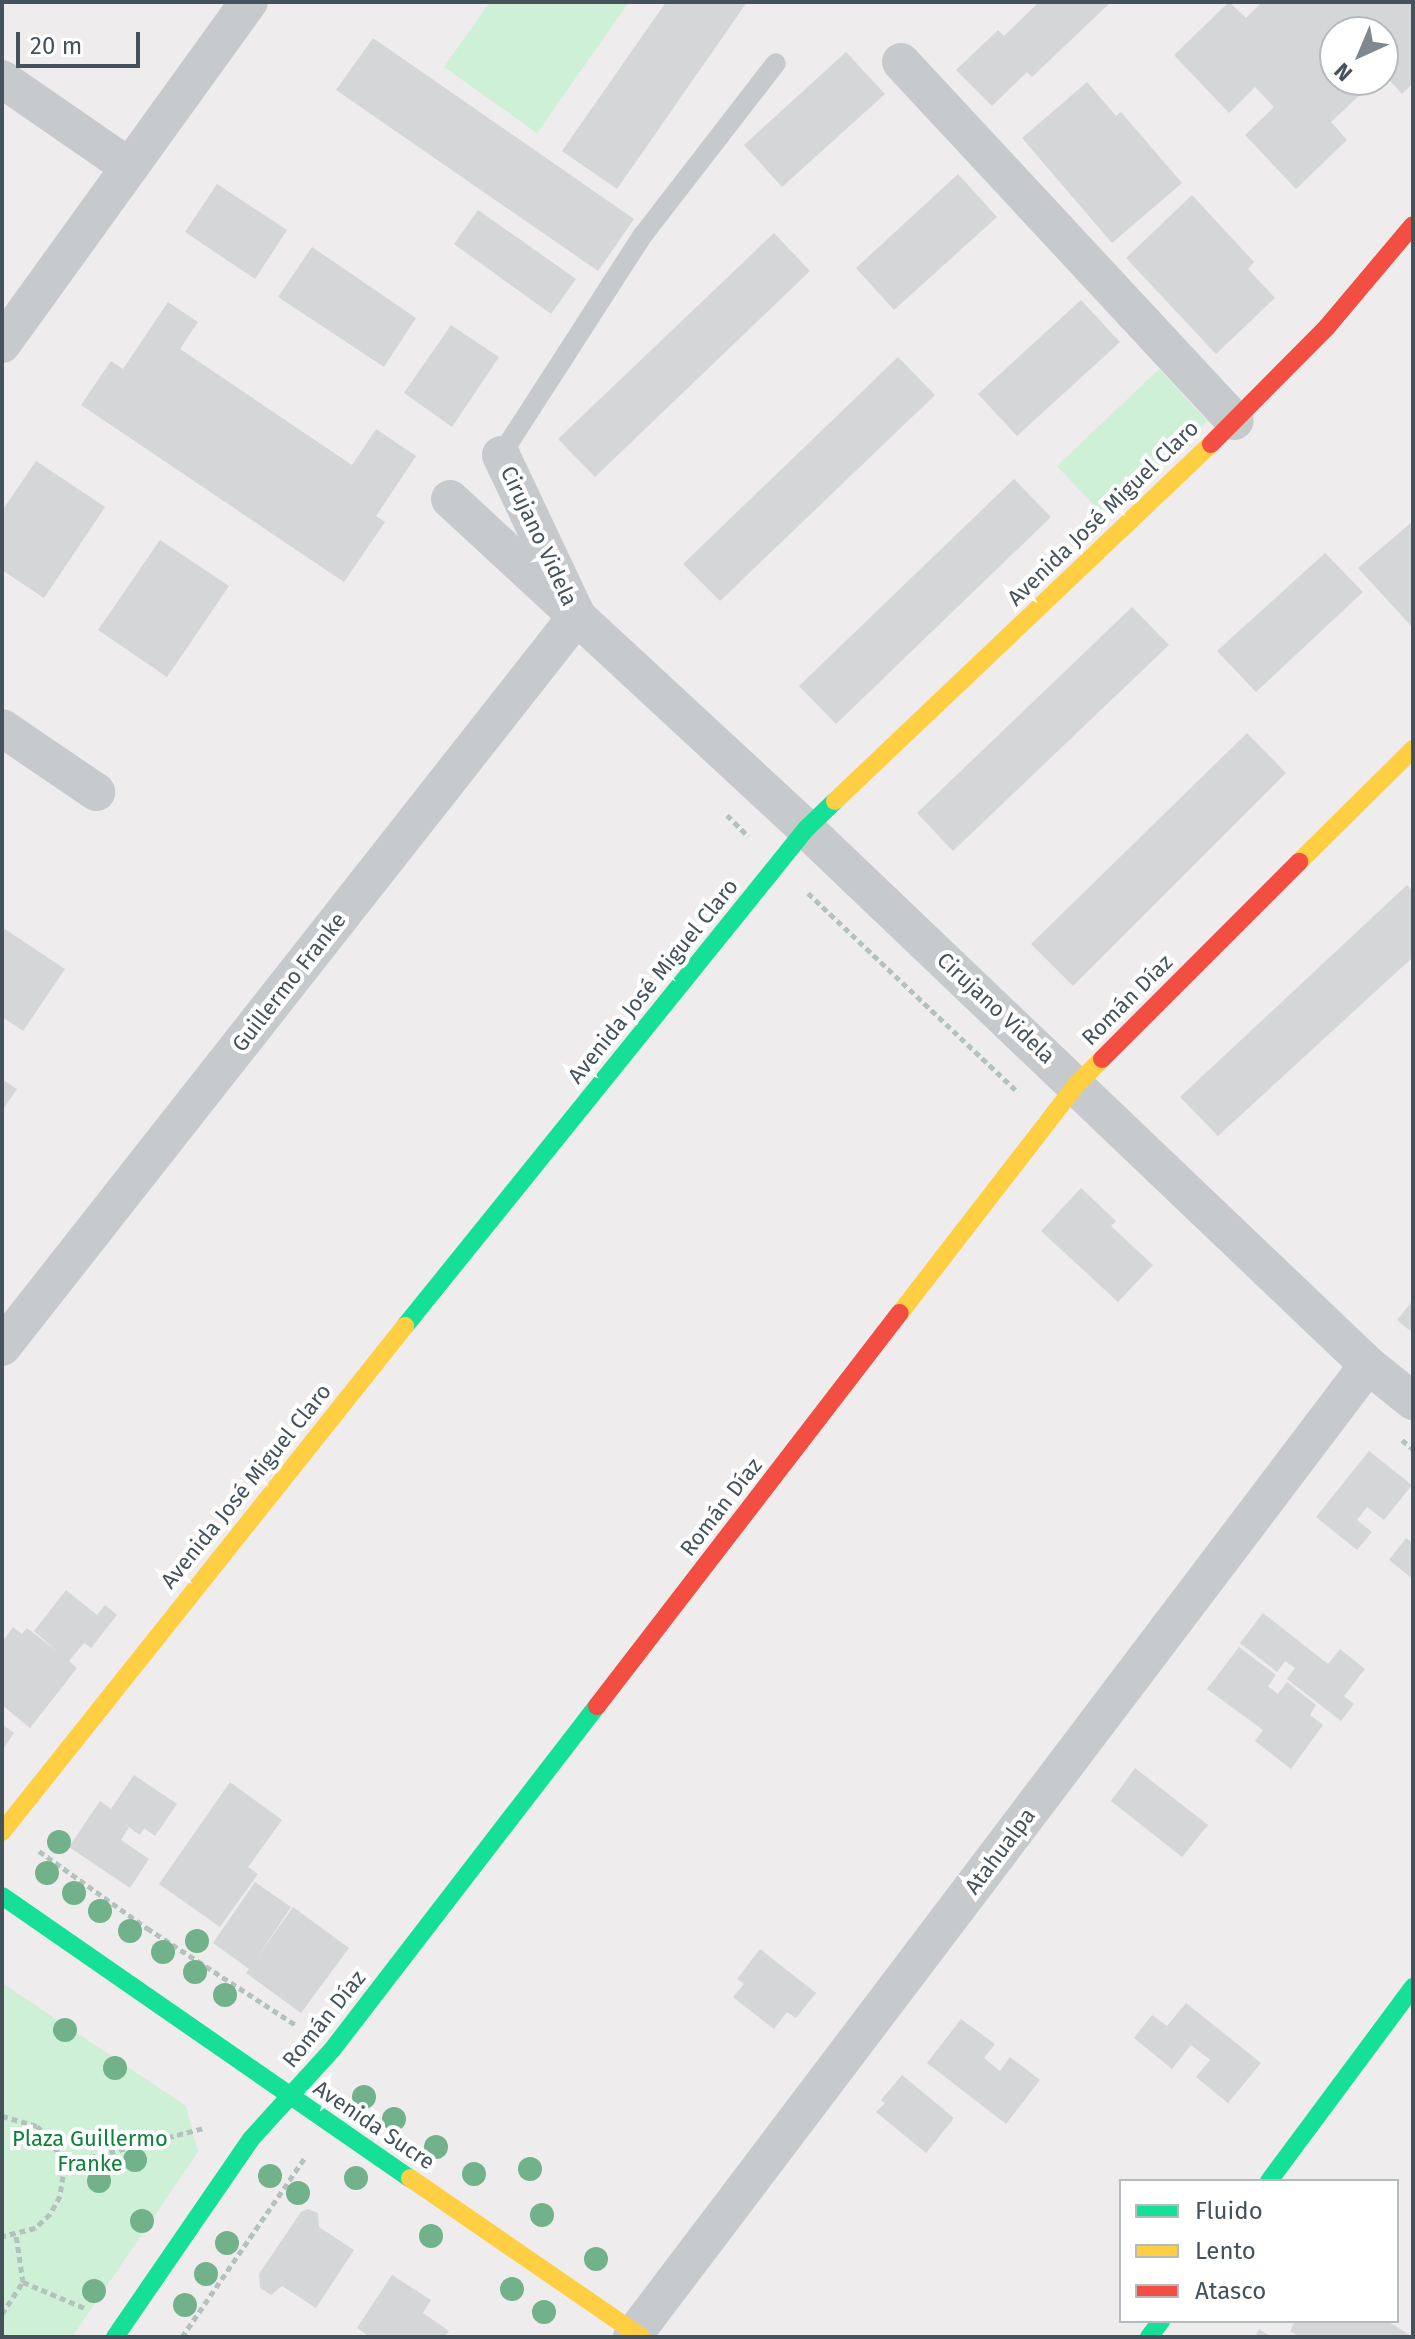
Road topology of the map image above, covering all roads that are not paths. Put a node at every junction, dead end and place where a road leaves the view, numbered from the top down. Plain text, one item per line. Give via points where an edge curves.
1 (249, 2) edge
2 (901, 62) dead end
3 (776, 63) dead end
4 (2, 79) edge
5 (129, 167) junction
6 (1413, 225) edge
7 (2, 344) edge
8 (1235, 421) junction
9 (501, 455) joint
10 (450, 499) dead end
11 (577, 616) junction
12 (2, 728) edge
13 (1413, 749) edge
14 (96, 792) dead end
15 (806, 829) junction
16 (1076, 1085) junction
17 (2, 1347) edge
18 (1368, 1365) junction
19 (1413, 1401) edge
20 (3, 1830) edge
21 (2, 1896) edge
22 (1413, 1987) edge
23 (291, 2098) junction
24 (1270, 2179) edge
25 (119, 2331) edge
26 (636, 2336) edge

1 - 5 street
2 - 8 street
3 - 9 lane via 643,235
4 - 5 street
5 - 7 street
6 - 8 street, Avenida José Miguel Claro via 1327,327
8 - 15 street, Avenida José Miguel Claro
9 - 11 street, Cirujano Videla
10 - 11 street, Cirujano Videla
11 - 15 street, Cirujano Videla
11 - 17 street, Guillermo Franke
12 - 14 street
13 - 16 street, Román Díaz
15 - 16 street, Cirujano Videla
15 - 20 street, Avenida José Miguel Claro
16 - 18 street, Cirujano Videla
16 - 23 street, Román Díaz
18 - 19 street, Cirujano Videla
18 - 26 street, Atahualpa
21 - 23 street, Avenida Sucre
22 - 24 street
23 - 25 street, Román Díaz via 239,2155
23 - 26 street, Avenida Sucre

